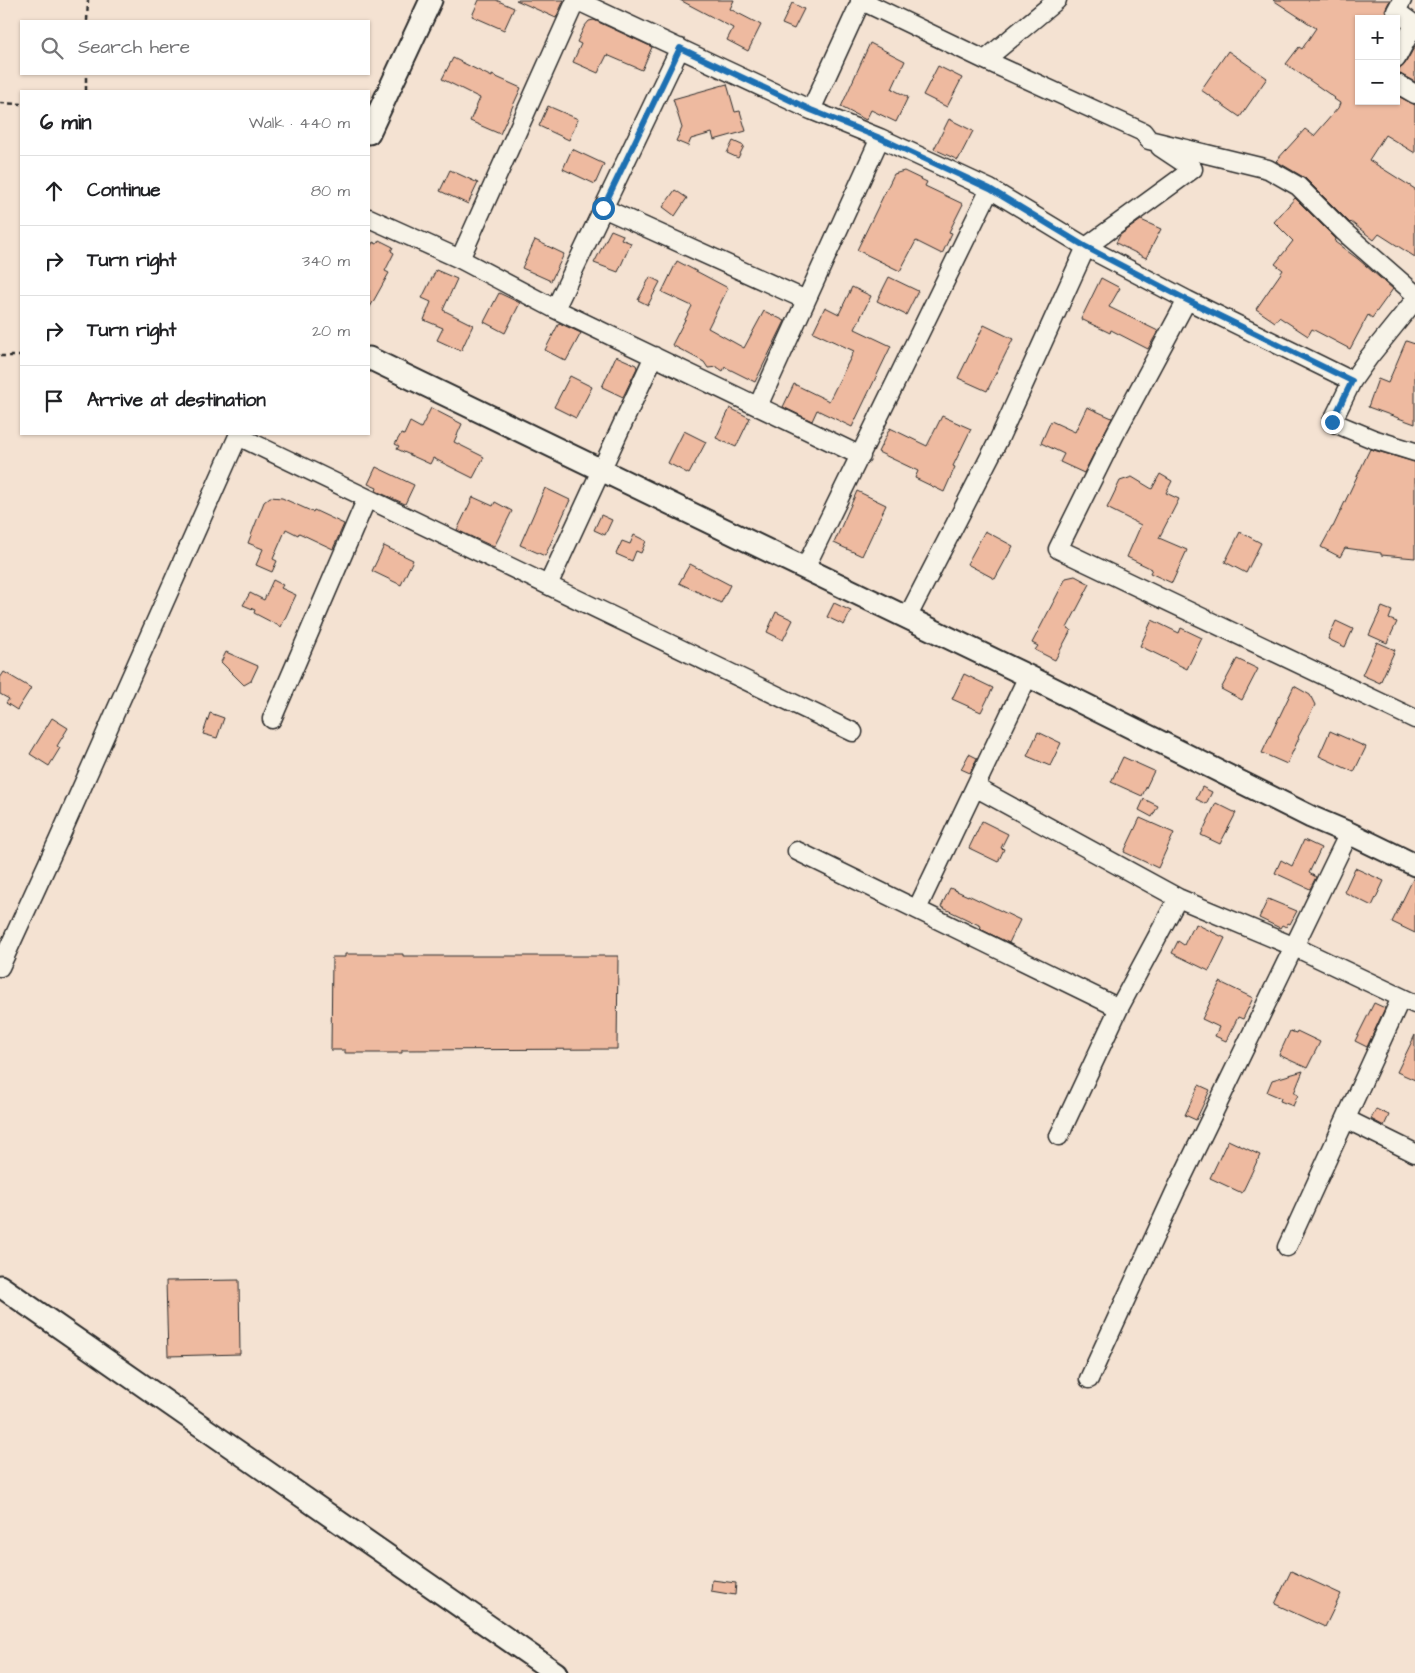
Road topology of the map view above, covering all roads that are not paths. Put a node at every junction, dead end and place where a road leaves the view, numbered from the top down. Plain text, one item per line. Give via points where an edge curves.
1 (431, 0) edge
2 (576, 0) edge
3 (861, 0) edge
4 (1057, 0) edge
5 (1402, 0) edge
6 (1414, 25) edge
7 (680, 48) junction
8 (1400, 51) edge
9 (986, 60) junction
10 (1400, 85) edge
11 (1415, 94) edge
12 (811, 110) junction
13 (370, 132) edge
14 (880, 138) junction
15 (1149, 140) junction
16 (990, 189) junction
17 (603, 208) junction
18 (370, 218) edge
19 (1086, 247) junction
20 (460, 259) junction
21 (1415, 294) edge
22 (806, 300) junction
23 (1187, 300) junction
24 (1415, 300) edge
25 (556, 309) junction
26 (654, 356) junction
27 (370, 358) edge
28 (1352, 381) junction
29 (758, 406) junction
30 (238, 435) edge
31 (1415, 452) edge
32 (861, 456) junction
33 (601, 469) junction
34 (367, 498) junction
35 (805, 568) junction
36 (548, 585) junction
37 (907, 618) junction
38 (1028, 676) junction
39 (272, 719) dead end
40 (1415, 719) edge
41 (853, 732) dead end
42 (975, 787) junction
43 (1349, 833) junction
44 (797, 851) dead end
45 (1415, 866) edge
46 (1178, 898) junction
47 (917, 910) junction
48 (1295, 947) junction
49 (0, 967) edge
50 (1408, 1001) edge
51 (1119, 1008) junction
52 (1346, 1120) junction
53 (1059, 1136) dead end
54 (1415, 1153) edge
55 (1287, 1247) dead end
56 (0, 1286) edge
57 (1089, 1379) dead end
58 (556, 1673) edge

1 - 13 street
2 - 7 street
2 - 20 street
3 - 9 street
3 - 12 street
4 - 9 street
5 - 6 street via 1396,11
6 - 8 street
7 - 12 street
7 - 17 street
9 - 15 street via 1143,132
10 - 11 street
12 - 14 street
14 - 16 street
14 - 22 street
15 - 19 street via 1193,169
15 - 21 street via 1268,169 1298,186 1343,231
16 - 19 street
16 - 32 street
17 - 22 street
17 - 25 street
18 - 20 street
19 - 23 street
19 - 37 street via 999,439
20 - 25 street
22 - 29 street
23 - 28 street
23 - 40 street via 1058,549
24 - 28 street
25 - 26 street
26 - 29 street
26 - 33 street
27 - 33 street
28 - 31 street via 1332,422 1373,440
29 - 32 street
30 - 34 street
30 - 49 street
32 - 35 street
33 - 35 street
33 - 36 street
34 - 36 street
34 - 39 street
35 - 37 street
36 - 41 street
37 - 38 street
38 - 42 street
38 - 43 street
42 - 46 street
42 - 47 street
43 - 45 street
43 - 48 street
44 - 47 street
46 - 48 street
46 - 51 street
47 - 51 street
48 - 50 street
48 - 57 street via 1175,1192
50 - 52 street
51 - 53 street
52 - 54 street
52 - 55 street
56 - 58 street

